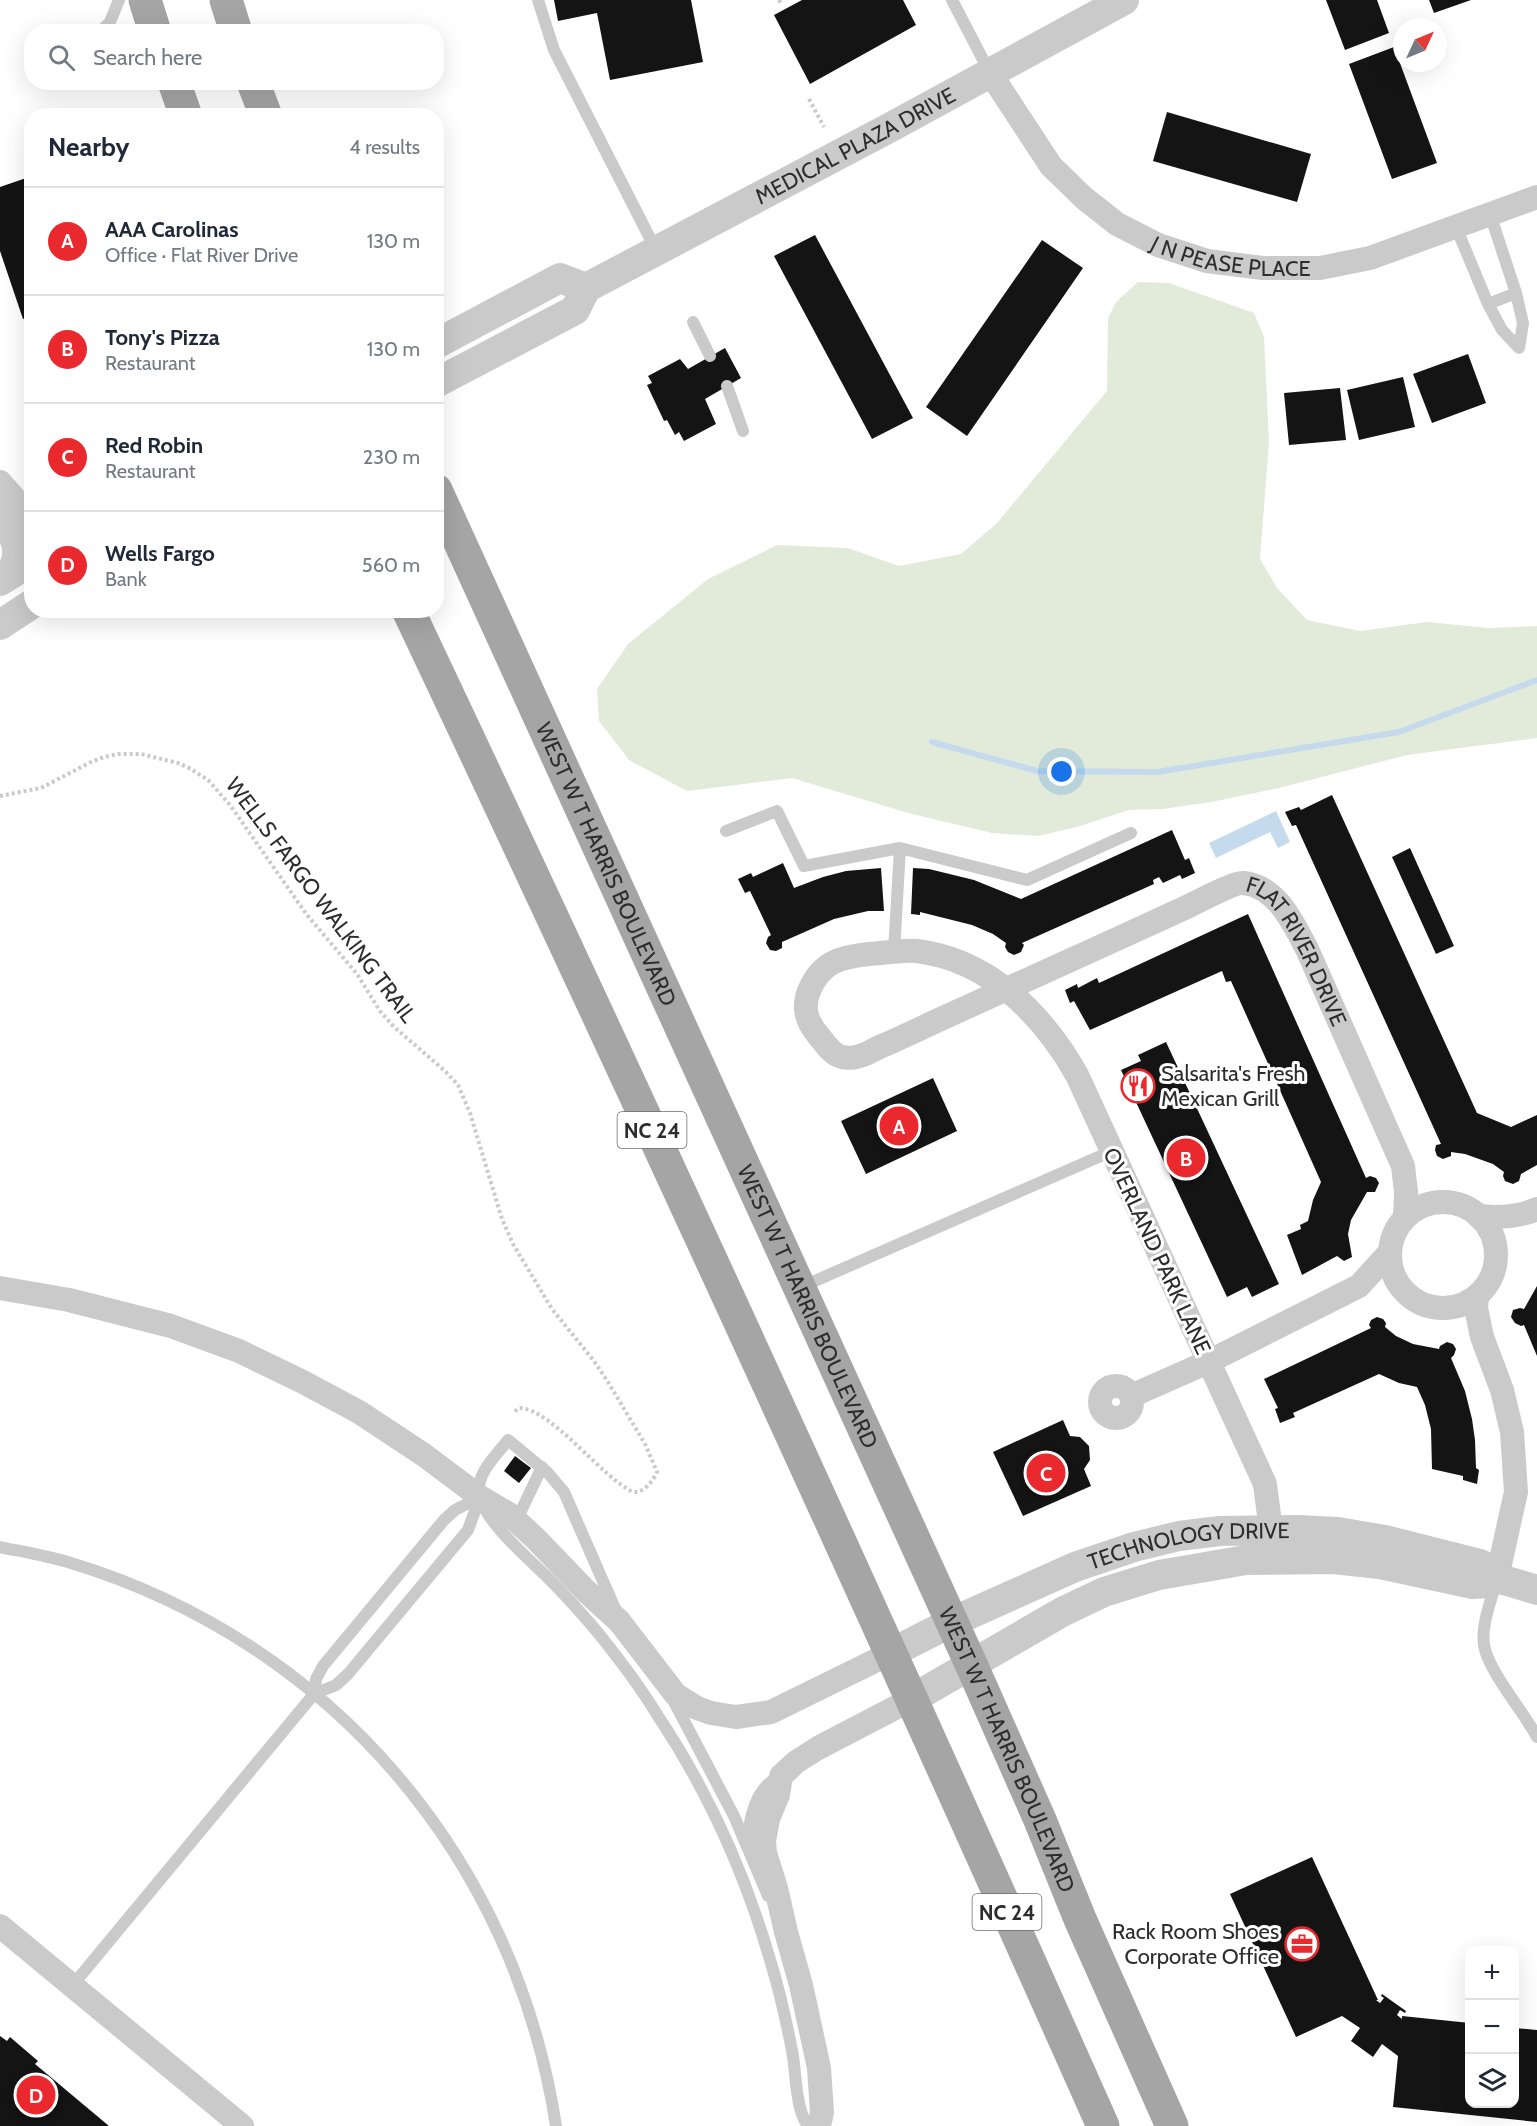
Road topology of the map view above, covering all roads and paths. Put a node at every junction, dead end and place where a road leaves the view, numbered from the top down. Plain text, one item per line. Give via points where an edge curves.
1 (119, 0) edge
2 (145, 0) edge
3 (226, 0) edge
4 (538, 0) edge
5 (952, 0) edge
6 (1124, 0) edge
7 (108, 24) edge
8 (152, 24) edge
9 (234, 24) edge
10 (990, 73) junction
11 (168, 90) edge
12 (177, 90) edge
13 (256, 90) edge
14 (809, 99) dead end
15 (180, 108) edge
16 (182, 108) edge
17 (263, 108) edge
18 (824, 127) dead end
19 (1537, 197) edge
20 (1490, 214) junction
21 (1456, 227) junction
22 (657, 251) junction
23 (586, 288) junction
24 (1516, 293) junction
25 (1488, 304) junction
26 (693, 322) dead end
27 (444, 340) edge
28 (710, 356) dead end
29 (444, 379) edge
30 (727, 386) dead end
31 (743, 431) dead end
32 (0, 482) edge
33 (444, 508) edge
34 (0, 512) edge
35 (24, 515) edge
36 (24, 566) edge
37 (2, 579) edge
38 (24, 609) edge
39 (412, 618) edge
40 (0, 625) edge
41 (0, 796) edge
42 (726, 831) dead end
43 (1131, 833) dead end
44 (900, 848) junction
45 (894, 952) junction
46 (1008, 989) junction
47 (1112, 1151) junction
48 (1403, 1166) junction
49 (1442, 1201) junction
50 (1532, 1211) edge
51 (1478, 1216) junction
52 (1405, 1217) junction
53 (1389, 1253) junction
54 (1496, 1253) junction
55 (1359, 1286) junction
56 (800, 1287) junction
57 (0, 1288) edge
58 (1401, 1288) junction
59 (1477, 1296) junction
60 (1452, 1307) junction
61 (1482, 1336) junction
62 (1208, 1362) junction
63 (1131, 1396) dead end
64 (513, 1413) dead end
65 (542, 1467) junction
66 (480, 1497) junction
67 (521, 1511) junction
68 (1271, 1531) junction
69 (0, 1547) edge
70 (1497, 1578) junction
71 (1537, 1590) edge
72 (619, 1621) junction
73 (952, 1622) junction
74 (891, 1653) junction
75 (971, 1664) junction
76 (660, 1675) junction
77 (314, 1694) junction
78 (912, 1699) junction
79 (1537, 1737) edge
80 (781, 1776) junction
81 (748, 1851) junction
82 (0, 1926) edge
83 (786, 1932) junction
84 (72, 1986) junction
85 (242, 2126) edge
86 (556, 2126) edge
87 (808, 2126) edge
88 (819, 2126) edge
89 (1103, 2126) edge
90 (1172, 2126) edge

1 - 7 lane
2 - 8 main road
3 - 9 main road
4 - 22 lane via 554,51
5 - 10 lane
6 - 10 street, MEDICAL PLAZA DRIVE
10 - 21 street, J N PEASE PLACE via 1051,166 1117,224 1158,245 1207,261 1263,268 1320,268 1370,258
10 - 22 street, MEDICAL PLAZA DRIVE
11 - 15 lane
12 - 16 main road
13 - 17 main road
14 - 18 path
19 - 20 street, J N PEASE PLACE
20 - 21 street, J N PEASE PLACE
20 - 24 lane
21 - 25 lane
22 - 23 street, MEDICAL PLAZA DRIVE
23 - 27 street via 560,278
23 - 29 street, MEDICAL PLAZA DRIVE via 575,310
24 - 25 lane
24 - 25 lane via 1523,323 1519,348 1502,330
26 - 28 lane
30 - 31 lane
32 - 35 street
33 - 56 main road, WEST W T HARRIS BOULEVARD / NC 24
34 - 37 street via 14,546 14,559
36 - 37 street
38 - 40 street
39 - 74 main road, NC 24
41 - 64 path, WELLS FARGO WALKING TRAIL via 41,788 104,757 141,754 191,769 226,799 288,890 357,974 380,1011 458,1085 513,1244 552,1309 608,1382 657,1472 641,1491 633,1492 551,1424 526,1409 519,1408
42 - 44 lane via 777,810 804,866
43 - 44 lane via 1027,880
44 - 45 lane
45 - 46 street, FLAT RIVER DRIVE via 937,955
45 - 46 street, FLAT RIVER DRIVE via 850,956 828,964 815,979 805,1012 813,1030 840,1057 857,1057
46 - 47 street, OVERLAND PARK LANE via 1064,1051
46 - 48 street, FLAT RIVER DRIVE via 1240,883 1254,885 1272,896 1290,917 1307,949
47 - 56 lane
47 - 62 street, OVERLAND PARK LANE
48 - 49 street, FLAT RIVER DRIVE
48 - 52 street, FLAT RIVER DRIVE
49 - 51 street, FLAT RIVER DRIVE via 1469,1208
49 - 52 street via 1421,1206
50 - 51 street
50 - 54 street
51 - 54 street via 1490,1230
52 - 53 street, FLAT RIVER DRIVE via 1393,1235
53 - 55 street
53 - 58 street
54 - 59 street via 1490,1279
55 - 58 street
55 - 62 street
56 - 73 main road, WEST W T HARRIS BOULEVARD / NC 24
57 - 66 street via 106,1308 239,1351 359,1412
58 - 60 street via 1427,1306
59 - 60 street
59 - 61 street
60 - 61 street
61 - 70 street via 1512,1432 1516,1492
62 - 63 street
62 - 68 street, OVERLAND PARK LANE via 1265,1484
65 - 66 lane via 508,1440 482,1474
65 - 67 lane
65 - 72 lane via 564,1492
66 - 67 lane via 507,1501
66 - 72 street via 508,1514
66 - 77 lane via 468,1530 361,1658 336,1685
66 - 77 lane via 455,1510 438,1527 323,1666
66 - 87 lane via 498,1528 556,1586 624,1666 675,1741 722,1829 768,1951
67 - 72 lane via 580,1569
68 - 70 street, TECHNOLOGY DRIVE via 1329,1531 1375,1538 1480,1564
68 - 73 street, TECHNOLOGY DRIVE via 1198,1533 1150,1542 1075,1567
69 - 77 lane via 71,1563 185,1608 250,1646
70 - 71 street, TECHNOLOGY DRIVE
70 - 75 street, TECHNOLOGY DRIVE via 1473,1584 1380,1564 1332,1559 1218,1564 1159,1575 1095,1596
70 - 79 lane via 1484,1646 1492,1667
72 - 76 street
73 - 74 street, TECHNOLOGY DRIVE
73 - 75 main road, WEST W T HARRIS BOULEVARD / NC 24
74 - 76 street via 780,1708 747,1717 724,1716 697,1707 676,1695
74 - 78 main road, NC 24
75 - 78 street, TECHNOLOGY DRIVE
75 - 90 main road, WEST W T HARRIS BOULEVARD / NC 24
76 - 81 lane via 719,1786
77 - 84 lane
77 - 86 lane via 359,1733 404,1781 476,1886 506,1947 529,2009
78 - 80 street via 808,1754
78 - 89 main road, NC 24
80 - 81 lane via 761,1791 749,1830
80 - 83 street via 764,1841
81 - 83 lane
82 - 84 street
83 - 88 street via 819,2068
84 - 85 street

